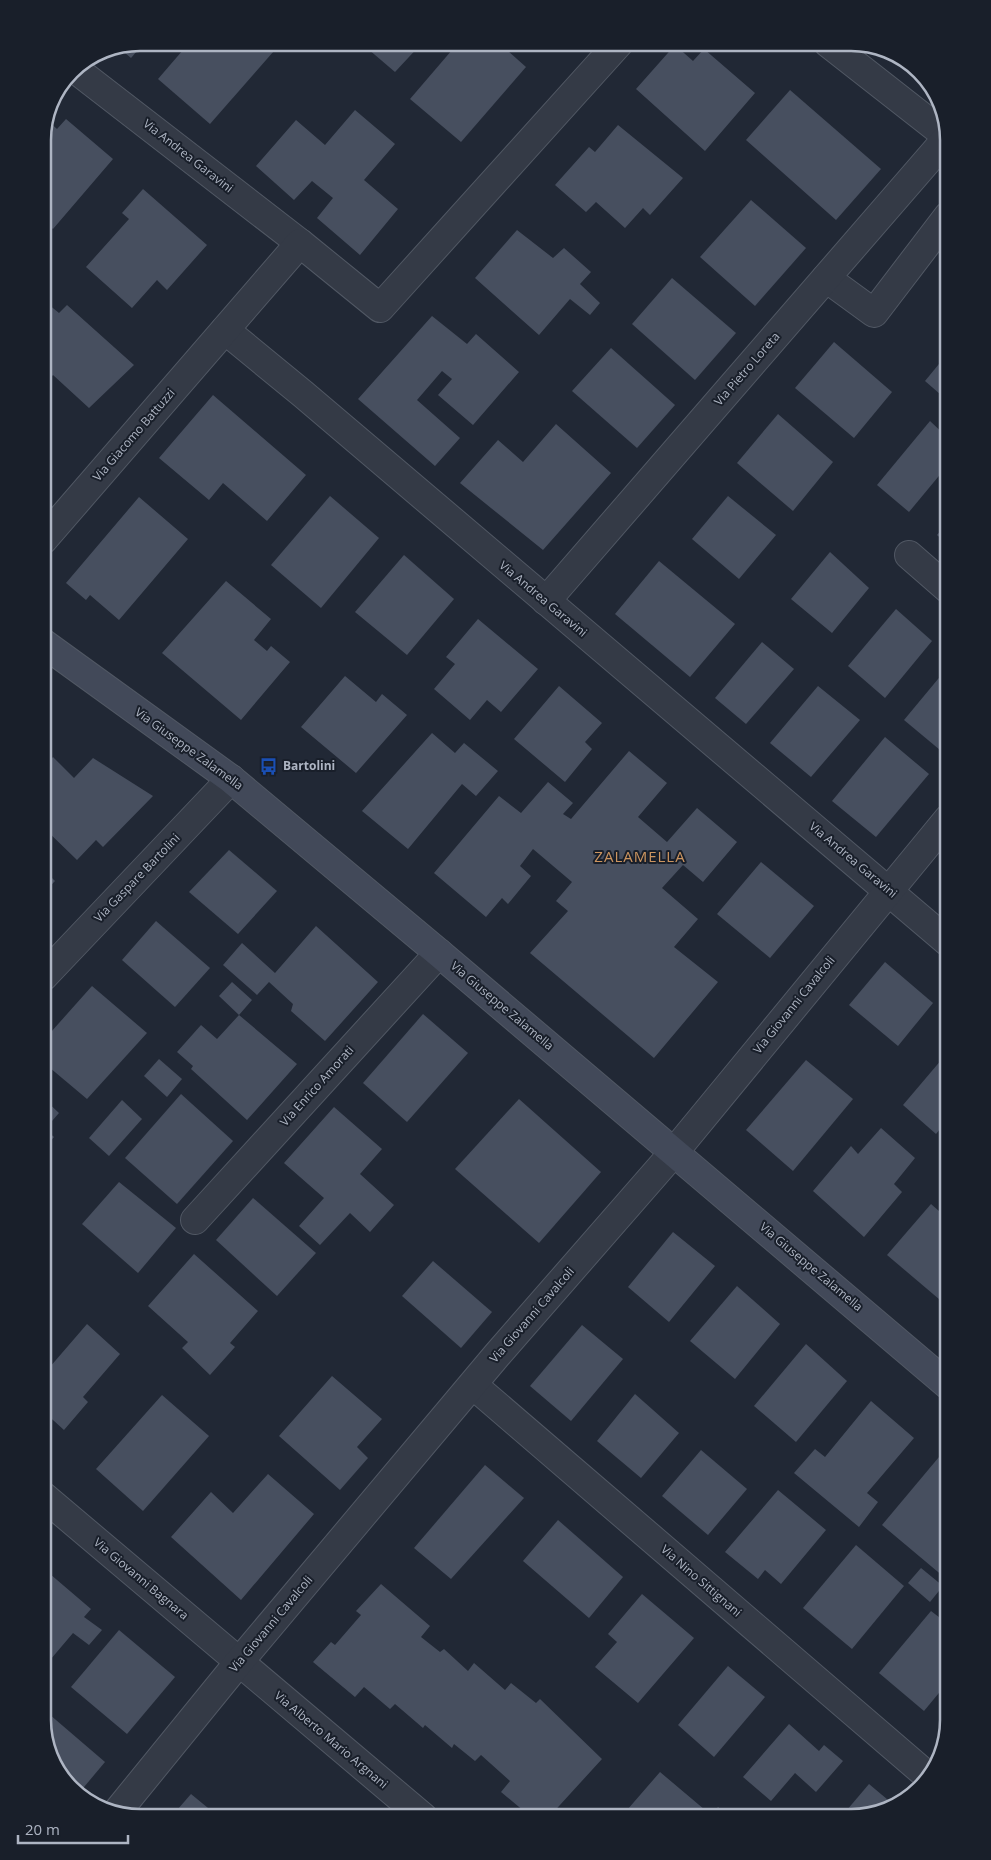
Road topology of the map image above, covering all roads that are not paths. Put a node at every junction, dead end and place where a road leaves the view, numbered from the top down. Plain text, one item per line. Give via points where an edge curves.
1 (606, 51) edge
2 (838, 51) edge
3 (82, 73) edge
4 (939, 130) edge
5 (940, 146) edge
6 (940, 235) edge
7 (300, 243) junction
8 (826, 278) junction
9 (225, 330) junction
10 (51, 531) edge
11 (909, 555) dead end
12 (940, 582) edge
13 (546, 601) junction
14 (51, 649) edge
15 (231, 779) junction
16 (940, 828) edge
17 (888, 890) junction
18 (940, 935) edge
19 (439, 953) junction
20 (51, 969) edge
21 (674, 1151) junction
22 (195, 1220) dead end
23 (940, 1378) edge
24 (473, 1385) junction
25 (51, 1504) edge
26 (240, 1662) junction
27 (923, 1772) edge
28 (122, 1807) edge
29 (414, 1809) edge

1 - 7 street, Via Andrea Garavini via 380,308
2 - 4 street, Via Pietro Loreta
3 - 7 street, Via Andrea Garavini
5 - 8 street, Via Pietro Loreta
6 - 8 street via 874,313
7 - 9 street
8 - 13 street, Via Pietro Loreta
9 - 10 street, Via Giacomo Battuzzi
9 - 13 street, Via Andrea Garavini
11 - 12 street
13 - 17 street, Via Andrea Garavini
14 - 15 street, Via Giuseppe Zalamella
15 - 19 street, Via Giuseppe Zalamella
15 - 20 street, Via Gaspare Bartolini
16 - 17 street, Via Giovanni Cavalcoli
17 - 18 street, Via Andrea Garavini
17 - 21 street, Via Giovanni Cavalcoli
19 - 21 street, Via Giuseppe Zalamella
19 - 22 street, Via Enrico Amorati
21 - 23 street, Via Giuseppe Zalamella
21 - 24 street, Via Giovanni Cavalcoli
24 - 26 street, Via Giovanni Cavalcoli
24 - 27 street, Via Nino Sittignani
25 - 26 street, Via Giovanni Bagnara
26 - 28 street, Via Giovanni Cavalcoli
26 - 29 street, Via Alberto Mario Argnani

